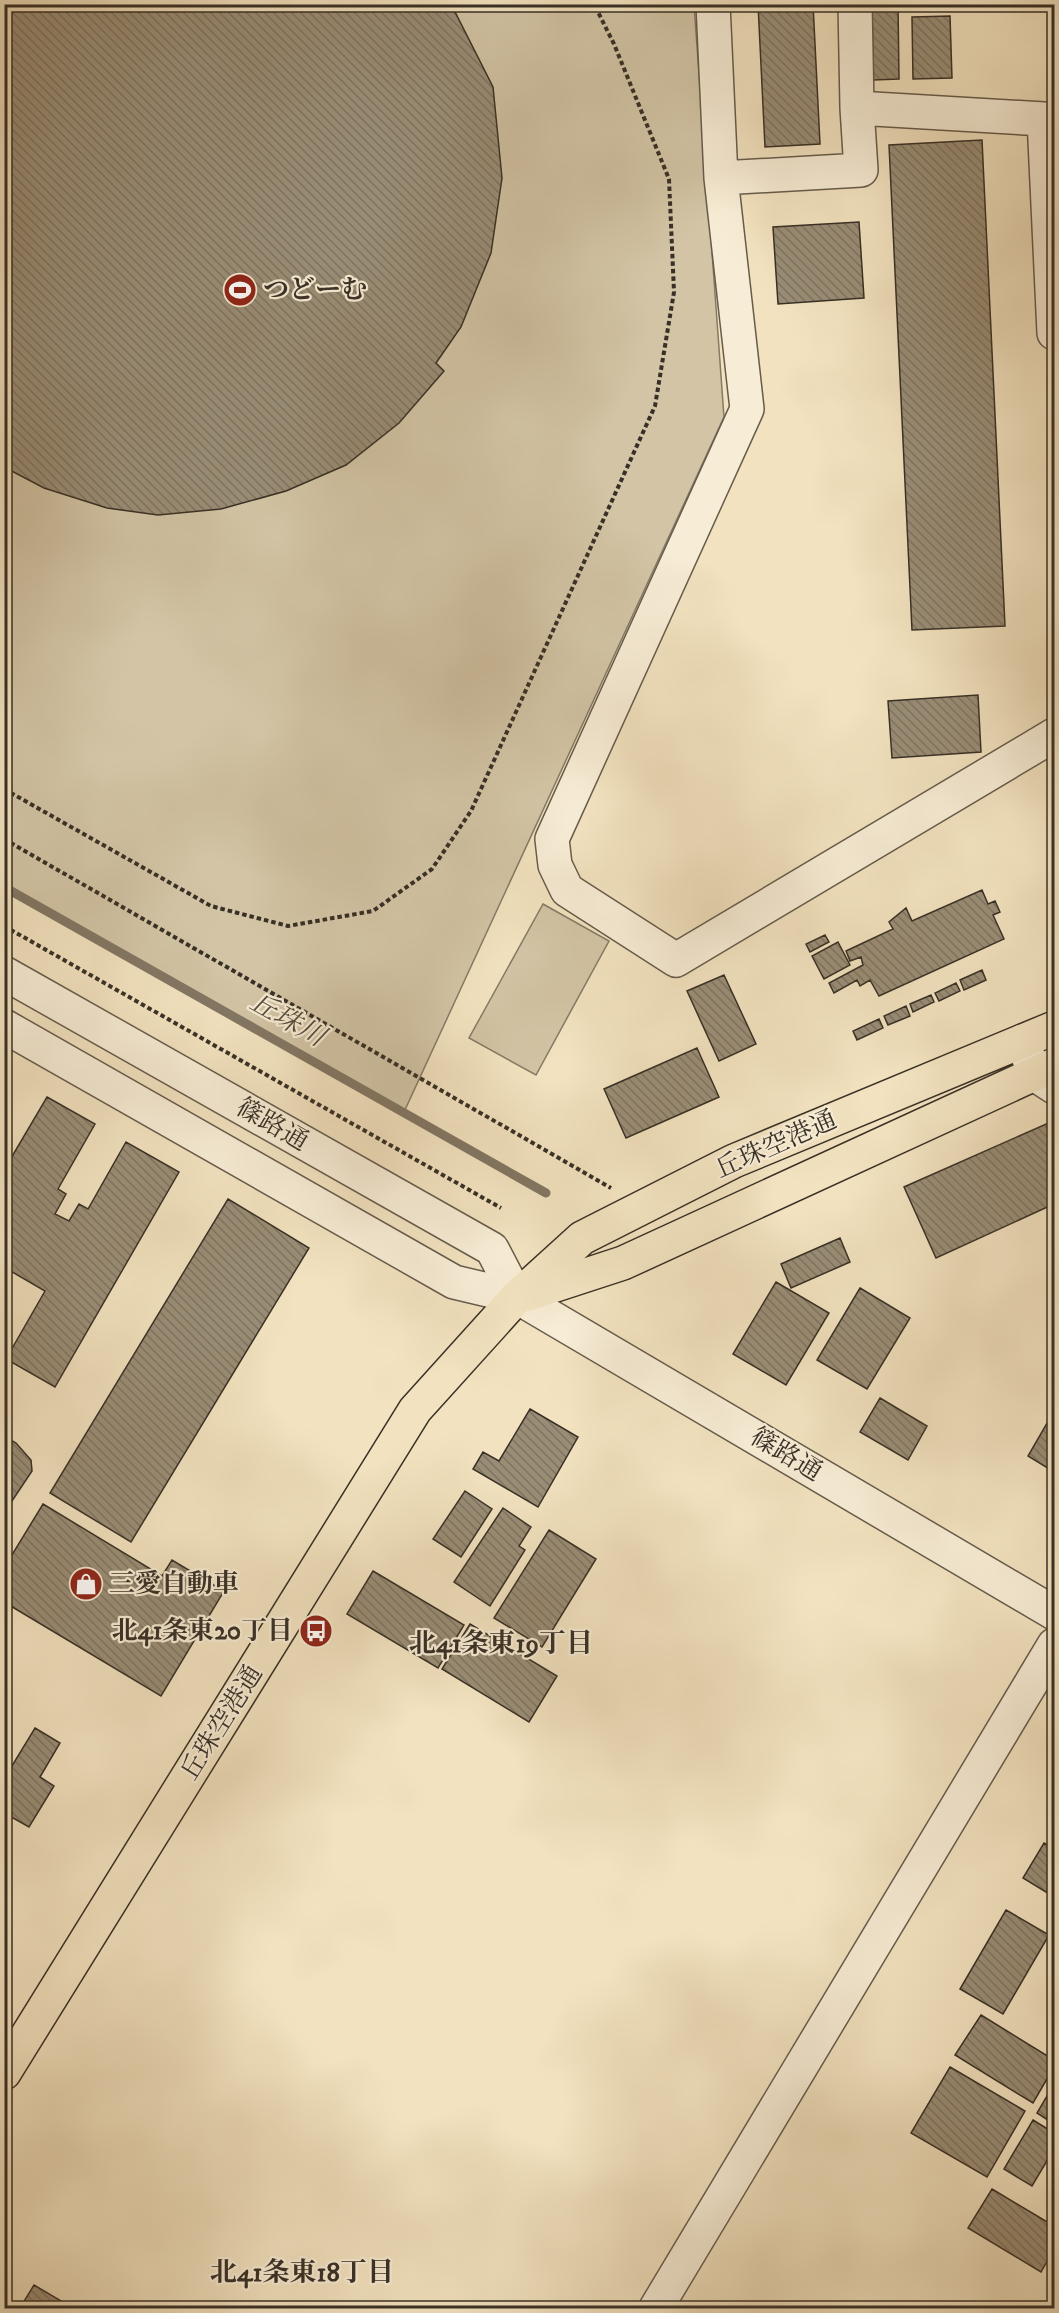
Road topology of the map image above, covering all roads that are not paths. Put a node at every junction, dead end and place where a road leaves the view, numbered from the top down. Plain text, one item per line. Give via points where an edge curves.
1 (713, 4) edge
2 (855, 4) edge
3 (857, 108) junction
4 (1049, 119) edge
5 (721, 178) junction
6 (1054, 333) edge
7 (1054, 735) edge
8 (4, 973) edge
9 (4, 1026) edge
10 (1054, 1028) edge
11 (1023, 1041) junction
12 (1048, 1075) edge
13 (517, 1297) junction
14 (1054, 1614) edge
15 (1054, 1645) edge
16 (4, 2073) edge
17 (656, 2308) edge

1 - 5 street
2 - 3 street
3 - 4 street
3 - 5 street via 861,170
4 - 6 street
5 - 7 street via 747,409 552,839 555,865 567,890 676,960
8 - 13 street, 篠路通 via 492,1249
9 - 13 street, 篠路通 via 454,1282
10 - 11 main road, 丘珠空港通
11 - 12 street
11 - 13 main road, 丘珠空港通 via 734,1161 582,1238
12 - 13 main road, 丘珠空港通 via 623,1263
13 - 14 street, 篠路通
13 - 16 main road, 丘珠空港通 via 415,1410
15 - 17 street

